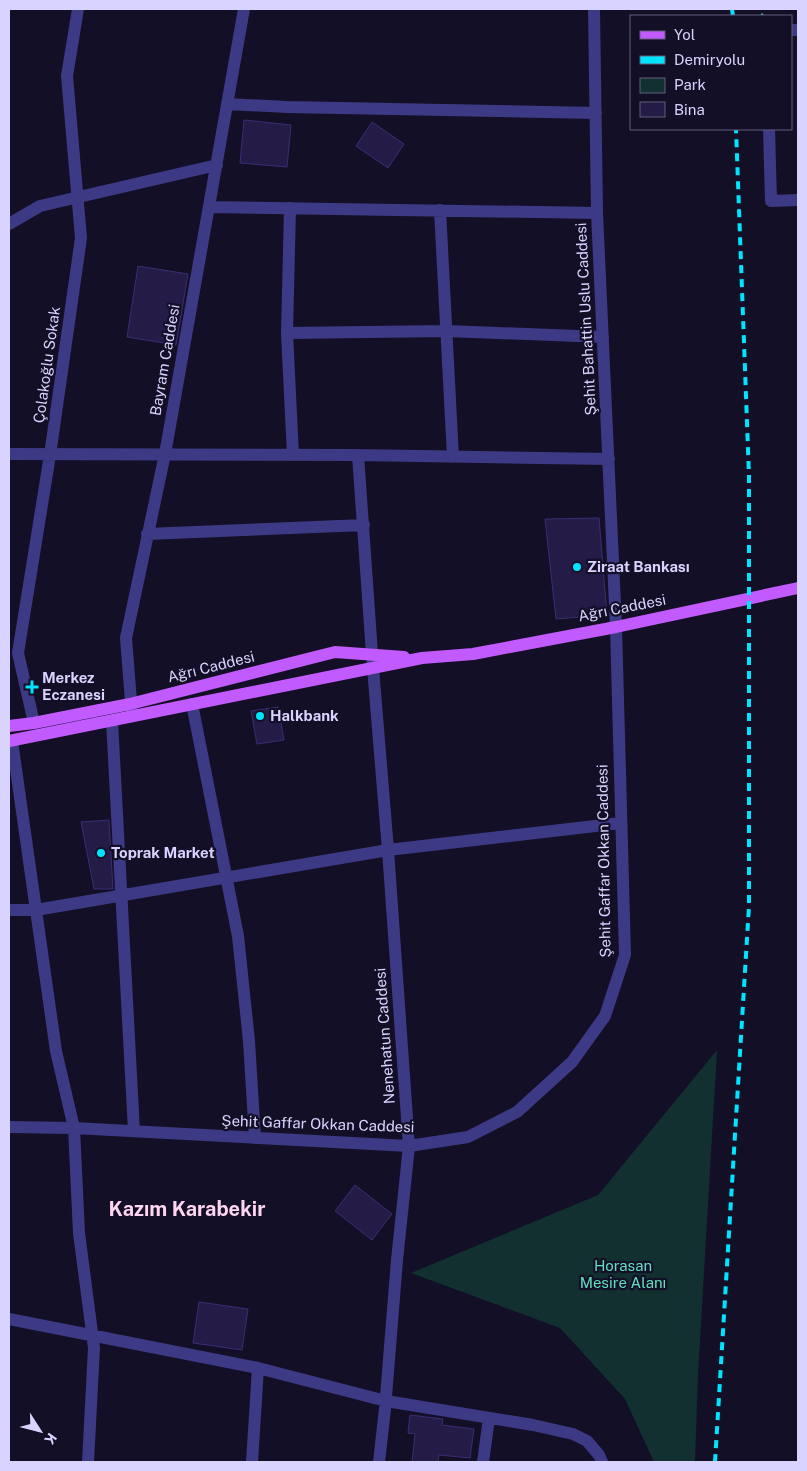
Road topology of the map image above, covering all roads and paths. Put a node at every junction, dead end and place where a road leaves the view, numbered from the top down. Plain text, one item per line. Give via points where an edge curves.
1 (78, 9) edge
2 (244, 9) edge
3 (594, 9) edge
4 (228, 104) junction
5 (596, 113) junction
6 (769, 130) edge
7 (217, 165) junction
8 (77, 196) junction
9 (798, 200) edge
10 (210, 207) junction
11 (290, 208) junction
12 (440, 210) junction
13 (597, 213) junction
14 (9, 224) edge
15 (446, 331) junction
16 (288, 333) junction
17 (603, 337) junction
18 (9, 454) edge
19 (164, 454) junction
20 (50, 455) junction
21 (293, 455) junction
22 (358, 455) junction
23 (453, 456) junction
24 (609, 459) junction
25 (364, 525) junction
26 (147, 534) junction
27 (798, 588) edge
28 (616, 627) junction
29 (372, 661) junction
30 (192, 704) junction
31 (131, 710) junction
32 (112, 721) junction
33 (34, 723) junction
34 (9, 726) edge
35 (10, 741) edge
36 (621, 823) junction
37 (388, 850) junction
38 (227, 878) junction
39 (121, 895) junction
40 (9, 910) edge
41 (36, 910) junction
42 (9, 1127) edge
43 (74, 1128) junction
44 (134, 1131) junction
45 (254, 1138) junction
46 (409, 1146) junction
47 (9, 1319) edge
48 (92, 1336) junction
49 (258, 1368) junction
50 (386, 1401) junction
51 (489, 1418) junction
52 (88, 1462) edge
53 (252, 1462) edge
54 (379, 1462) edge
55 (483, 1462) edge
56 (602, 1462) edge

1 - 8 street, Çolakoğlu Sokak via 67,76
2 - 4 street, Bayram Caddesi
3 - 5 street, Şehit Bahattin Uslu Caddesi
4 - 5 street via 287,108
4 - 7 street, Bayram Caddesi
5 - 13 street, Şehit Bahattin Uslu Caddesi
6 - 9 street via 771,201
7 - 8 street
7 - 10 street, Bayram Caddesi
8 - 14 street via 40,206
8 - 20 street, Çolakoğlu Sokak via 81,238
10 - 11 street
10 - 19 street, Bayram Caddesi
11 - 12 street
11 - 16 street
12 - 13 street
12 - 15 street
13 - 17 street, Şehit Bahattin Uslu Caddesi
15 - 16 street
15 - 17 street
15 - 23 street
16 - 21 street
17 - 24 street, Şehit Bahattin Uslu Caddesi
18 - 20 street
19 - 20 street
19 - 21 street
19 - 26 street, Bayram Caddesi
20 - 33 street, Çolakoğlu Sokak via 18,653
21 - 22 street
22 - 23 street
22 - 25 street, Nenehatun Caddesi
23 - 24 street
24 - 28 street, Şehit Bahattin Uslu Caddesi
25 - 26 street
25 - 29 street, Nenehatun Caddesi
26 - 31 street, Bayram Caddesi via 126,638
27 - 28 main road, Ağrı Caddesi
28 - 29 main road, Ağrı Caddesi via 473,654
28 - 36 street, Şehit Gaffar Okkan Caddesi
29 - 30 main road, Ağrı Caddesi
29 - 31 main road, Ağrı Caddesi via 335,652
29 - 37 street, Nenehatun Caddesi
30 - 31 main road, Ağrı Caddesi
30 - 38 street
31 - 32 main road, Ağrı Caddesi
31 - 33 main road, Ağrı Caddesi
32 - 35 main road, Ağrı Caddesi
32 - 39 street
33 - 34 main road, Ağrı Caddesi
35 - 41 street
36 - 37 street
36 - 46 street, Şehit Gaffar Okkan Caddesi via 624,955 605,1016 572,1062 517,1112 468,1137
37 - 38 street
37 - 46 street, Nenehatun Caddesi
38 - 39 street
38 - 45 street via 238,936 248,1032
39 - 41 street
39 - 44 street
40 - 41 street
41 - 43 street via 56,1051
42 - 43 street, Şehit Gaffar Okkan Caddesi
43 - 44 street, Şehit Gaffar Okkan Caddesi
43 - 48 street via 79,1233
44 - 45 street, Şehit Gaffar Okkan Caddesi
45 - 46 street, Şehit Gaffar Okkan Caddesi
46 - 50 street, Nenehatun Caddesi
47 - 48 street
48 - 49 street
48 - 52 street
49 - 50 street
49 - 53 street
50 - 51 street
50 - 54 street, Nenehatun Caddesi
51 - 55 street
51 - 56 street via 574,1434 587,1441

